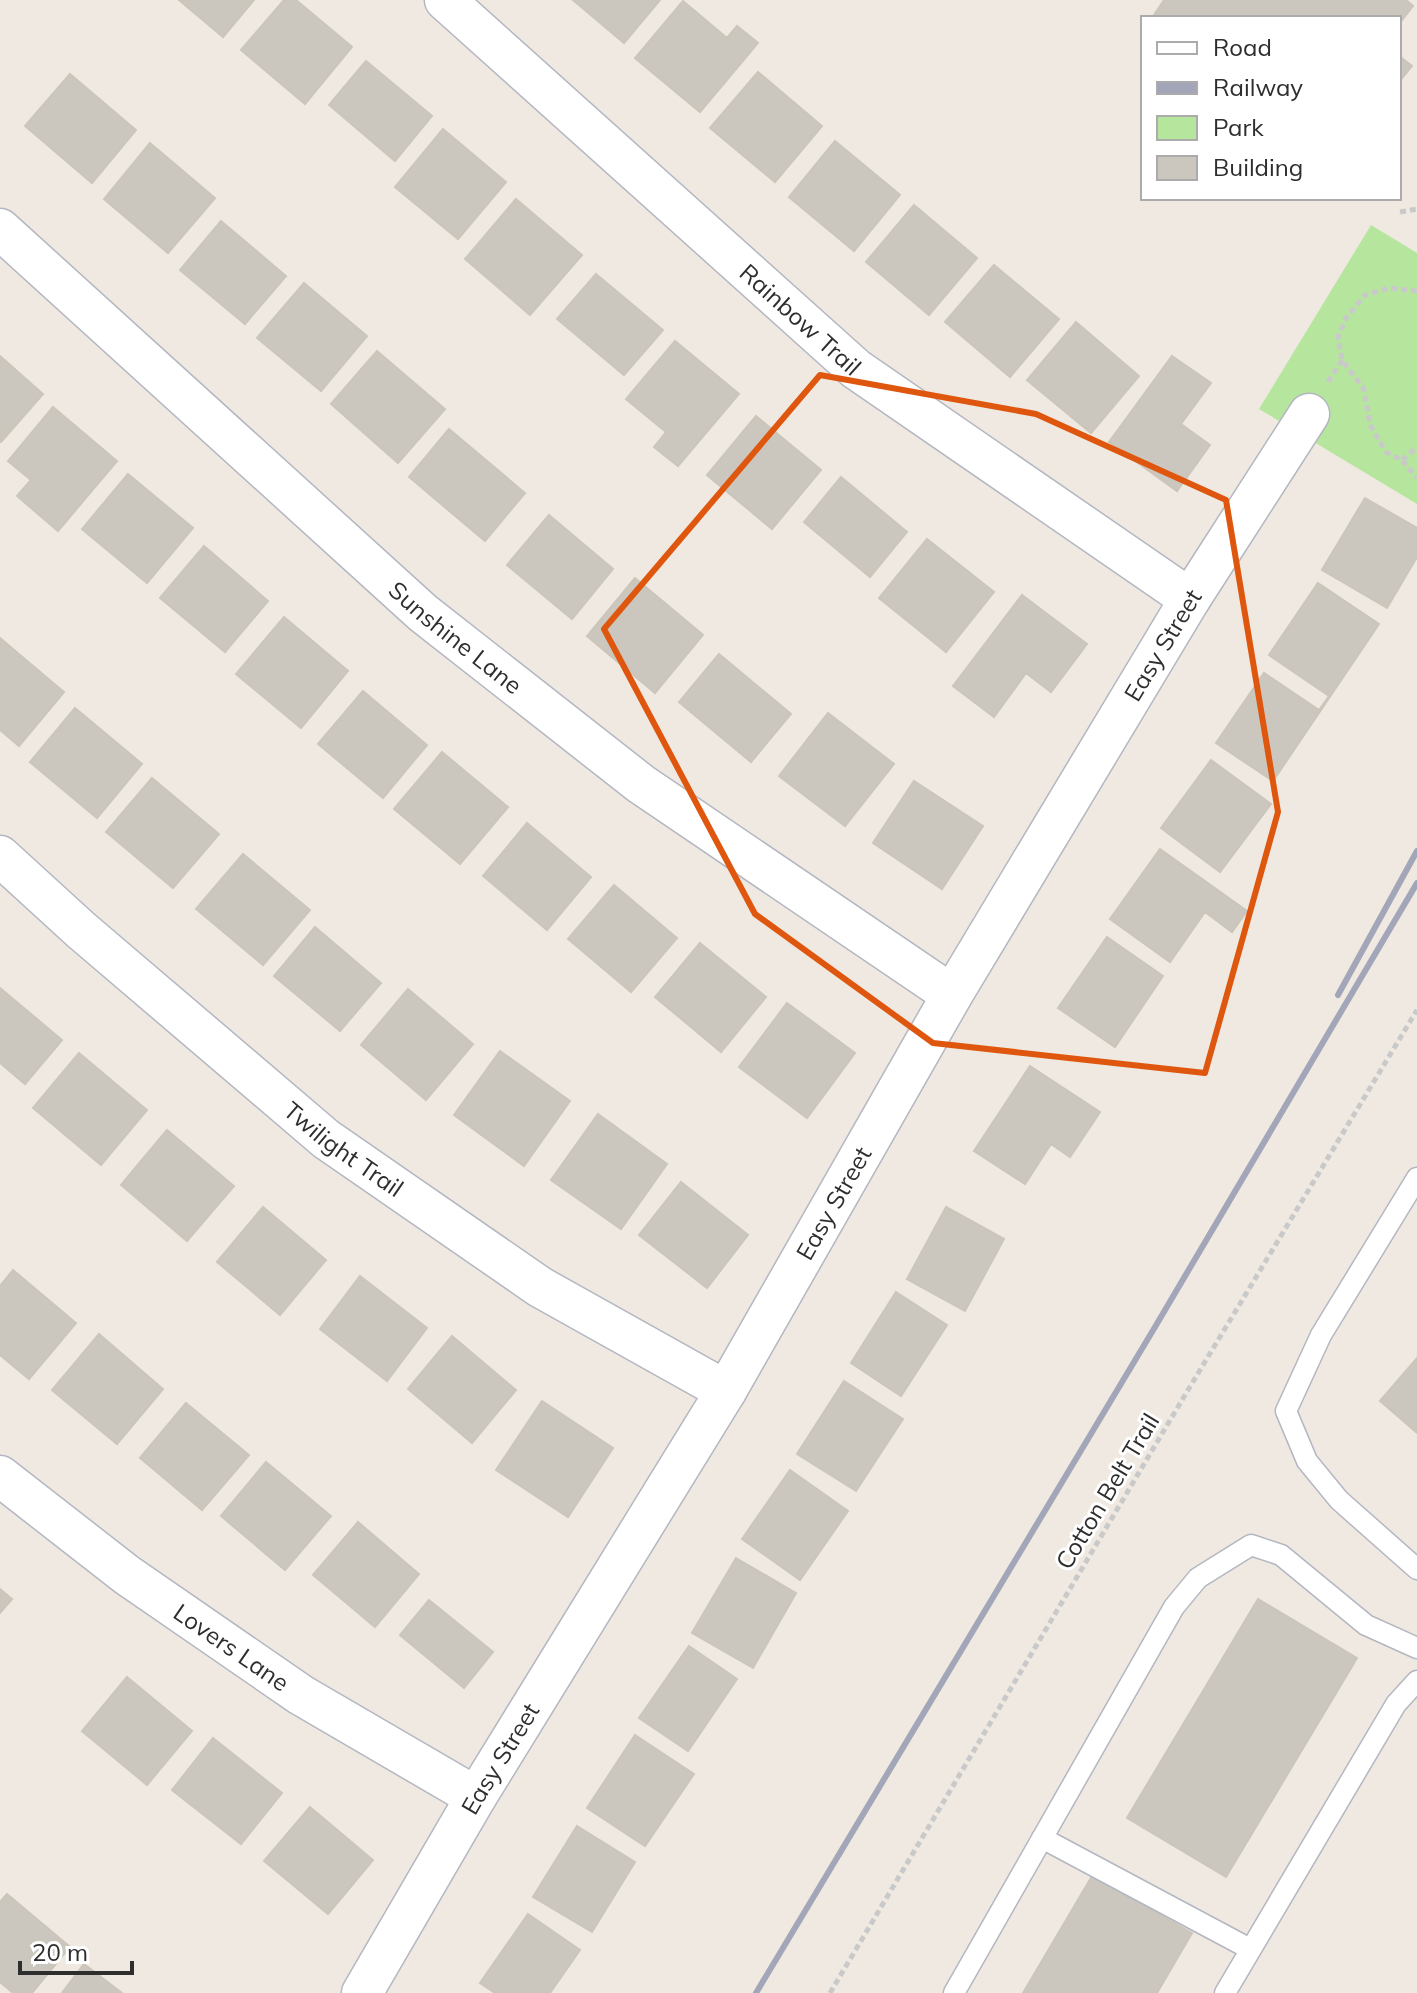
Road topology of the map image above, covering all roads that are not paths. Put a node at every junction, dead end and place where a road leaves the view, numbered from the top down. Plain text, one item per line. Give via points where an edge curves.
1 (445, 0) edge
2 (0, 229) edge
3 (1309, 414) dead end
4 (1190, 599) junction
5 (0, 856) edge
6 (952, 995) junction
7 (1417, 1178) edge
8 (726, 1391) junction
9 (0, 1476) edge
10 (1417, 1569) edge
11 (1417, 1648) edge
12 (1417, 1681) edge
13 (476, 1797) junction
14 (1042, 1838) junction
15 (1250, 1949) junction
16 (362, 1993) edge
17 (954, 1993) edge
18 (1225, 1993) edge

1 - 4 street, Rainbow Trail via 856,369
2 - 6 street, Sunshine Lane via 423,613 641,784
3 - 4 street, Easy Street
4 - 6 street, Easy Street
5 - 8 street, Twilight Trail via 326,1139 540,1287
6 - 8 street, Easy Street
7 - 10 lane via 1321,1335 1286,1411 1307,1461 1339,1500
8 - 13 street, Easy Street
9 - 13 street, Lovers Lane via 127,1575 301,1695
11 - 14 lane via 1366,1625 1281,1555 1251,1545 1198,1578 1174,1607
12 - 15 lane via 1396,1704
13 - 16 street, Easy Street
14 - 15 lane
14 - 17 lane
15 - 18 lane

